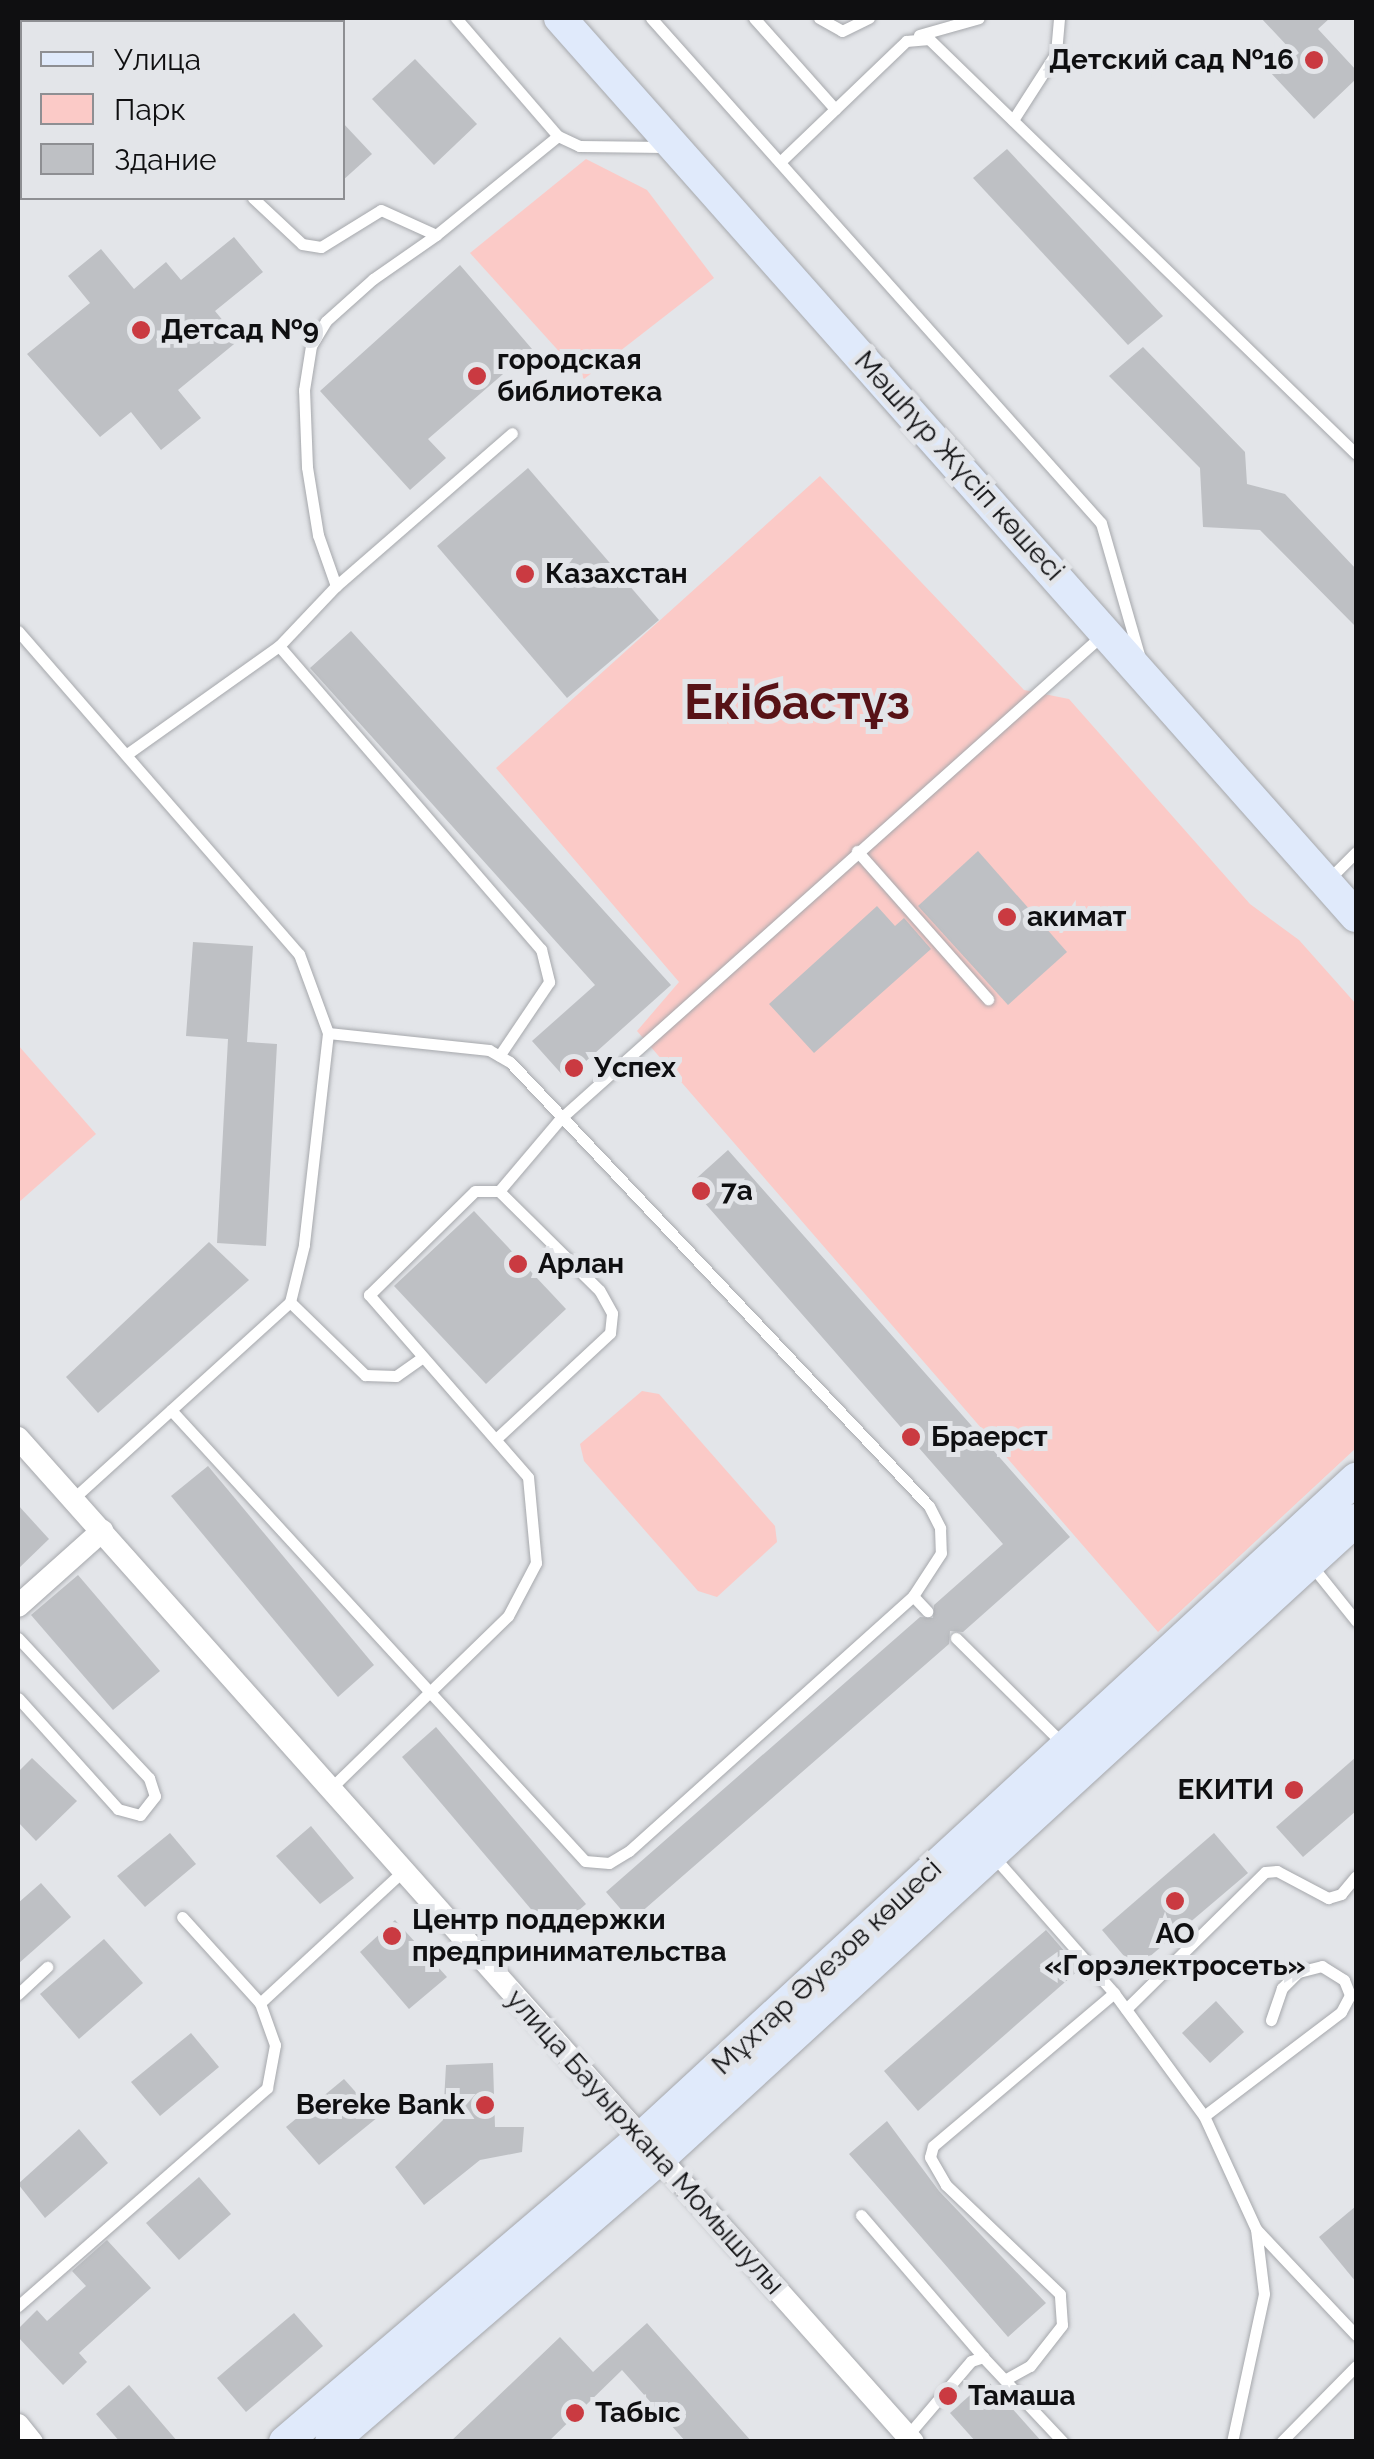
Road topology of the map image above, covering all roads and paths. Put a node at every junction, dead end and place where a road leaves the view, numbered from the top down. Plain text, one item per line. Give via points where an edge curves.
1 (456, 18) edge
2 (560, 18) edge
3 (650, 18) edge
4 (754, 18) edge
5 (819, 18) edge
6 (869, 18) edge
7 (979, 18) edge
8 (1059, 18) edge
9 (919, 35) junction
10 (835, 110) junction
11 (1013, 120) junction
12 (558, 136) junction
13 (675, 147) junction
14 (780, 162) junction
15 (256, 200) edge
16 (436, 235) junction
17 (512, 433) dead end
18 (1356, 454) edge
19 (336, 586) junction
20 (18, 630) edge
21 (1105, 632) junction
22 (278, 646) junction
23 (1146, 678) junction
24 (127, 754) junction
25 (857, 851) junction
26 (1356, 852) edge
27 (1326, 882) junction
28 (1356, 916) edge
29 (988, 999) dead end
30 (328, 1033) junction
31 (499, 1056) junction
32 (560, 1119) junction
33 (499, 1191) junction
34 (290, 1302) junction
35 (420, 1359) junction
36 (172, 1410) junction
37 (498, 1437) junction
38 (18, 1438) edge
39 (1356, 1479) edge
40 (72, 1500) junction
41 (1356, 1520) edge
42 (102, 1531) junction
43 (1309, 1562) junction
44 (913, 1596) junction
45 (18, 1606) edge
46 (927, 1611) dead end
47 (1356, 1621) edge
48 (18, 1638) edge
49 (956, 1638) dead end
50 (433, 1693) junction
51 (18, 1698) edge
52 (1077, 1756) junction
53 (330, 1789) junction
54 (982, 1843) junction
55 (403, 1871) junction
56 (1356, 1876) edge
57 (182, 1917) dead end
58 (48, 1967) dead end
59 (1114, 1993) junction
60 (18, 1994) edge
61 (260, 2002) junction
62 (1126, 2008) junction
63 (1271, 2020) dead end
64 (1204, 2116) junction
65 (650, 2148) junction
66 (860, 2215) dead end
67 (1256, 2229) junction
68 (18, 2306) edge
69 (1356, 2334) edge
70 (983, 2356) junction
71 (1356, 2366) edge
72 (1008, 2378) junction
73 (18, 2426) edge
74 (911, 2438) edge
75 (32, 2442) edge
76 (286, 2442) edge
77 (331, 2442) edge
78 (1063, 2442) edge
79 (1232, 2442) edge
80 (1280, 2442) edge

1 - 12 lane
2 - 13 street, Мәшһүр Жүсіп көшесі
3 - 14 lane
4 - 10 lane
5 - 6 lane via 842,31
7 - 9 lane
8 - 11 lane via 1056,52
9 - 10 lane
9 - 11 lane
10 - 14 lane
11 - 18 lane
12 - 13 lane via 579,146
12 - 16 lane
13 - 21 street, Мәшһүр Жүсіп көшесі
14 - 23 lane via 1100,523
15 - 16 lane via 302,244 321,247 381,210
16 - 19 lane via 373,279 326,321 311,346 304,390 307,466 318,535
17 - 19 lane
19 - 22 lane
20 - 24 lane
21 - 23 street, Мәшһүр Жүсіп көшесі
21 - 25 lane
22 - 24 lane
22 - 31 lane via 541,949 549,982
23 - 27 street, Мәшһүр Жүсіп көшесі
24 - 30 lane via 298,954
25 - 29 lane
25 - 32 lane via 696,1004
26 - 27 lane
27 - 28 street, Мәшһүр Жүсіп көшесі
30 - 31 lane
30 - 34 lane via 304,1244
31 - 32 lane
32 - 33 lane
32 - 44 lane via 929,1506 940,1528 941,1553
33 - 35 lane via 475,1191 369,1295
33 - 37 lane via 612,1312 610,1334
34 - 35 lane via 364,1375 396,1376
34 - 36 lane
35 - 37 lane
36 - 40 lane
36 - 50 lane
37 - 50 lane via 528,1477 536,1563 508,1616
38 - 40 street, улица Бауыржана Момышулы
39 - 52 street, Мұхтар Әуезов көшесі
40 - 42 street, улица Бауыржана Момышулы
41 - 43 street, Мұхтар Әуезов көшесі
42 - 45 street
42 - 53 street, улица Бауыржана Момышулы
43 - 47 lane
43 - 52 street, Мұхтар Әуезов көшесі
44 - 46 lane
44 - 50 lane via 609,1863 585,1861
48 - 51 lane via 149,1778 156,1796 140,1814 118,1809
49 - 52 lane
50 - 53 lane
52 - 54 street, Мұхтар Әуезов көшесі
53 - 55 street, улица Бауыржана Момышулы
54 - 59 lane
54 - 65 street, Мұхтар Әуезов көшесі
55 - 61 lane
55 - 65 street, улица Бауыржана Момышулы
56 - 62 lane via 1328,1898 1278,1871 1265,1872
57 - 61 lane
58 - 60 lane
59 - 62 lane
59 - 72 lane via 933,2146 930,2157 946,2185 1060,2294 1062,2324 1030,2366
61 - 68 lane via 275,2046 266,2088
62 - 64 lane
63 - 64 lane via 1282,1988 1298,1972 1322,1966 1344,1980 1350,1995 1341,2012
64 - 67 lane
65 - 74 street, улица Бауыржана Момышулы
65 - 76 street, Мұхтар Әуезов көшесі
65 - 77 street, Мұхтар Әуезов көшесі
66 - 70 lane
67 - 69 lane
67 - 79 lane via 1264,2294
70 - 72 lane
70 - 74 lane via 971,2361
71 - 80 lane
72 - 78 lane
73 - 75 street

